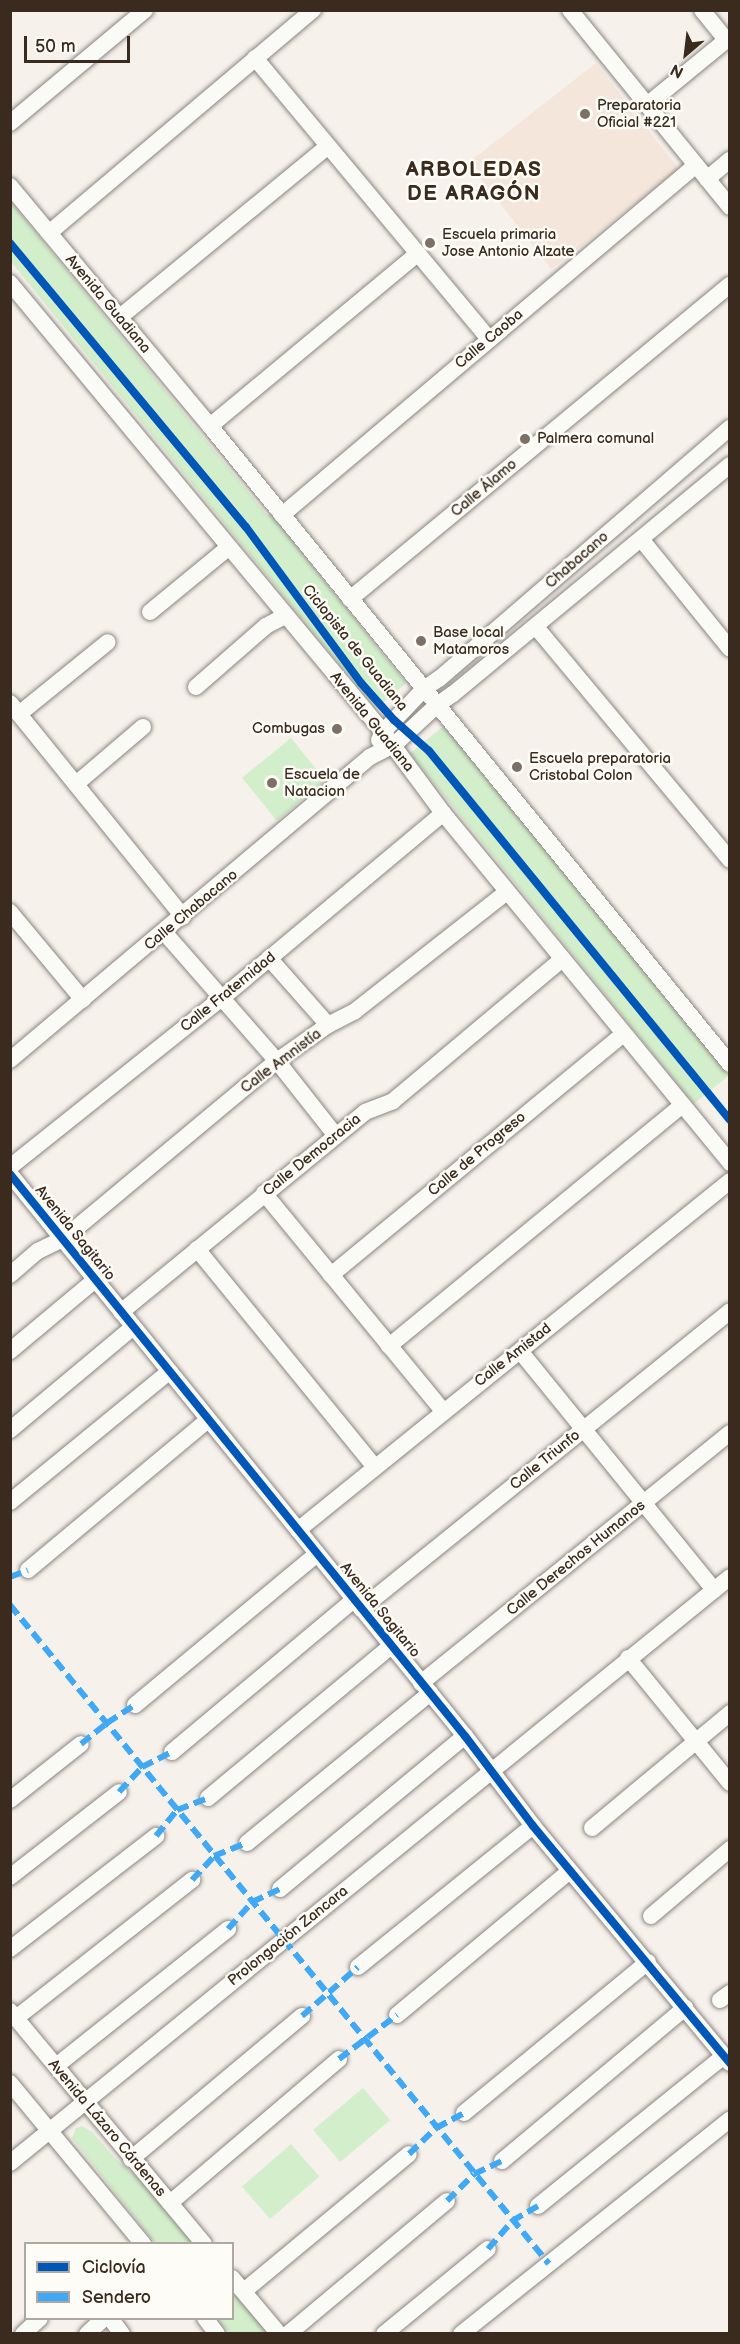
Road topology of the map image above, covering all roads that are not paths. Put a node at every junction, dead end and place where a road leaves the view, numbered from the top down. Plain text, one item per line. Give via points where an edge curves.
1 (145, 10) edge
2 (314, 10) edge
3 (570, 10) edge
4 (702, 10) edge
5 (728, 38) edge
6 (255, 58) junction
7 (647, 105) junction
8 (10, 123) edge
9 (328, 146) junction
10 (729, 160) edge
11 (696, 165) junction
12 (707, 178) junction
13 (10, 186) edge
14 (729, 207) edge
15 (49, 233) junction
16 (417, 254) junction
17 (10, 283) edge
18 (729, 285) edge
19 (120, 317) junction
20 (489, 339) junction
21 (210, 426) junction
22 (729, 428) edge
23 (729, 465) edge
24 (282, 514) junction
25 (641, 539) junction
26 (229, 547) junction
27 (350, 599) junction
28 (150, 612) dead end
29 (285, 616) junction
30 (536, 627) junction
31 (108, 642) dead end
32 (729, 649) edge
33 (196, 687) dead end
34 (424, 689) junction
35 (437, 705) junction
36 (15, 709) edge
37 (143, 727) dead end
38 (389, 739) junction
39 (76, 784) junction
40 (444, 813) junction
41 (729, 860) edge
42 (507, 892) junction
43 (10, 912) edge
44 (183, 917) junction
45 (164, 932) junction
46 (269, 958) junction
47 (562, 959) junction
48 (222, 998) junction
49 (83, 1000) junction
50 (328, 1025) junction
51 (623, 1034) junction
52 (10, 1060) edge
53 (277, 1061) junction
54 (729, 1064) edge
55 (682, 1105) junction
56 (336, 1136) junction
57 (729, 1164) edge
58 (10, 1167) edge
59 (10, 1174) edge
60 (729, 1181) edge
61 (264, 1193) junction
62 (63, 1239) junction
63 (197, 1249) junction
64 (10, 1275) edge
65 (331, 1275) junction
66 (95, 1280) junction
67 (729, 1311) edge
68 (120, 1312) junction
69 (134, 1327) junction
70 (389, 1346) junction
71 (10, 1351) edge
72 (520, 1351) junction
73 (170, 1372) junction
74 (443, 1411) junction
75 (208, 1420) junction
76 (585, 1428) junction
77 (10, 1430) edge
78 (729, 1432) edge
79 (375, 1467) junction
80 (10, 1502) edge
81 (645, 1503) junction
82 (297, 1530) junction
83 (317, 1554) junction
84 (28, 1570) dead end
85 (729, 1577) edge
86 (714, 1590) junction
87 (358, 1604) junction
88 (391, 1646) junction
89 (628, 1658) junction
90 (425, 1688) junction
91 (135, 1705) dead end
92 (729, 1713) edge
93 (465, 1736) junction
94 (694, 1741) junction
95 (81, 1744) dead end
96 (172, 1752) dead end
97 (490, 1770) junction
98 (729, 1783) edge
99 (119, 1792) dead end
100 (208, 1798) dead end
101 (10, 1800) edge
102 (533, 1826) junction
103 (592, 1828) dead end
104 (156, 1836) dead end
105 (247, 1843) dead end
106 (729, 1849) edge
107 (570, 1871) junction
108 (10, 1877) edge
109 (192, 1880) dead end
110 (280, 1889) dead end
111 (651, 1916) dead end
112 (228, 1929) dead end
113 (10, 1949) edge
114 (648, 1962) junction
115 (358, 1967) dead end
116 (685, 2008) junction
117 (14, 2015) edge
118 (397, 2015) dead end
119 (302, 2016) dead end
120 (339, 2059) dead end
121 (727, 2059) edge
122 (56, 2066) junction
123 (10, 2083) edge
124 (84, 2101) junction
125 (465, 2113) dead end
126 (729, 2119) edge
127 (51, 2132) junction
128 (409, 2154) dead end
129 (131, 2158) junction
130 (502, 2161) dead end
131 (10, 2163) edge
132 (447, 2201) dead end
133 (170, 2203) junction
134 (538, 2206) dead end
135 (136, 2241) edge
136 (202, 2242) edge
137 (488, 2249) dead end
138 (234, 2280) edge
139 (244, 2291) junction
140 (39, 2320) edge
141 (103, 2320) edge
142 (111, 2320) edge
143 (206, 2320) edge
144 (23, 2334) edge
145 (87, 2334) edge
146 (122, 2334) edge
147 (217, 2334) edge
148 (279, 2334) edge
149 (288, 2334) edge
150 (384, 2334) edge
151 (461, 2334) edge

1 - 8 street
2 - 6 street
3 - 7 street
4 - 5 street
5 - 7 street
6 - 9 street
6 - 15 street
7 - 11 street
9 - 16 street
9 - 19 street
10 - 12 street
11 - 12 street
11 - 20 street, Calle Caoba
12 - 14 street
13 - 15 street, Avenida Guadiana
15 - 19 street, Avenida Guadiana
16 - 20 street
16 - 21 street
17 - 26 street, Avenida Guadiana
18 - 27 street, Calle Álamo
19 - 21 street, Avenida Guadiana
20 - 24 street, Calle Caoba
21 - 24 street, Avenida Guadiana
22 - 34 street, Chabacano
23 - 25 street, Chabacano
24 - 27 street, Avenida Guadiana
25 - 30 street, Chabacano
25 - 32 street
26 - 28 street
26 - 29 street, Avenida Guadiana
27 - 34 street, Avenida Guadiana
29 - 33 street via 266,626
29 - 38 street, Avenida Guadiana
30 - 35 street, Chabacano
30 - 41 street
31 - 36 street
34 - 35 street, Avenida Guadiana
34 - 38 street, Calle Chabacano
35 - 38 street, Calle Chabacano
35 - 54 street, Avenida Guadiana
36 - 39 street
37 - 39 street
38 - 40 street, Avenida Guadiana
38 - 44 street, Calle Chabacano
39 - 44 street
40 - 42 street, Avenida Guadiana
40 - 46 street, Calle Fraternidad
42 - 47 street, Avenida Guadiana
42 - 50 street, Calle Amnistía via 355,1011
43 - 49 street
44 - 45 street, Calle Chabacano
45 - 48 street
45 - 49 street, Calle Chabacano
46 - 48 street, Calle Fraternidad
46 - 50 street
47 - 51 street, Avenida Guadiana
47 - 56 street, Calle Democracia via 393,1101 365,1112
48 - 53 street
48 - 58 street, Calle Fraternidad
49 - 52 street, Calle Chabacano
50 - 53 street, Calle Amnistía
51 - 55 street, Avenida Guadiana
51 - 65 street, Calle de Progreso
53 - 56 street
53 - 62 street, Calle Amnistía
55 - 57 street, Avenida Guadiana
55 - 70 street
56 - 61 street, Calle Democracia
59 - 62 street, Avenida Sagitario
60 - 72 street, Calle Amistad
61 - 63 street, Calle Democracia
61 - 65 street
62 - 64 street, Calle Amnistía via 38,1251
62 - 66 street, Avenida Sagitario
63 - 68 street, Calle Democracia
63 - 79 street
65 - 70 street
66 - 68 street, Avenida Sagitario
66 - 71 street
67 - 76 street, Calle Triunfo
68 - 69 street, Avenida Sagitario
69 - 73 street, Avenida Sagitario
69 - 77 street
70 - 74 street
72 - 74 street, Calle Amistad
72 - 76 street
73 - 75 street, Avenida Sagitario
73 - 80 street
74 - 79 street, Calle Amistad
75 - 82 street, Avenida Sagitario
75 - 84 street
76 - 81 street
76 - 87 street, Calle Triunfo
78 - 81 street, Calle Derechos Humanos
79 - 82 street, Calle Amistad
81 - 86 street
81 - 90 street, Calle Derechos Humanos
82 - 83 street, Avenida Sagitario
83 - 87 street, Avenida Sagitario
83 - 91 street
85 - 86 street, Prolongación Zancara
86 - 89 street, Prolongación Zancara
87 - 88 street, Avenida Sagitario
87 - 96 street, Calle Triunfo
88 - 90 street, Avenida Sagitario
88 - 100 street
89 - 94 street
89 - 97 street, Prolongación Zancara
90 - 93 street, Avenida Sagitario
90 - 105 street, Calle Derechos Humanos
92 - 94 street
93 - 97 street, Avenida Sagitario
93 - 110 street
94 - 98 street
94 - 103 street
95 - 101 street
97 - 102 street, Avenida Sagitario
97 - 124 street, Prolongación Zancara
99 - 108 street
102 - 107 street, Avenida Sagitario
102 - 115 street
104 - 113 street
106 - 111 street
107 - 114 street, Avenida Sagitario
107 - 118 street
109 - 117 street
112 - 122 street
114 - 116 street, Avenida Sagitario
114 - 125 street
116 - 121 street, Avenida Sagitario
116 - 130 street
117 - 122 street, Avenida Lázaro Cárdenas
119 - 129 street
120 - 133 street
121 - 134 street
122 - 124 street, Avenida Lázaro Cárdenas
123 - 127 street
124 - 127 street, Prolongación Zancara
124 - 129 street, Avenida Lázaro Cárdenas
126 - 151 street
127 - 131 street, Prolongación Zancara
127 - 135 street
128 - 139 street
129 - 133 street, Avenida Lázaro Cárdenas
132 - 149 street
133 - 136 street, Avenida Lázaro Cárdenas
137 - 150 street
138 - 139 street
139 - 148 street
140 - 144 street
141 - 145 street
142 - 146 street
143 - 147 street

